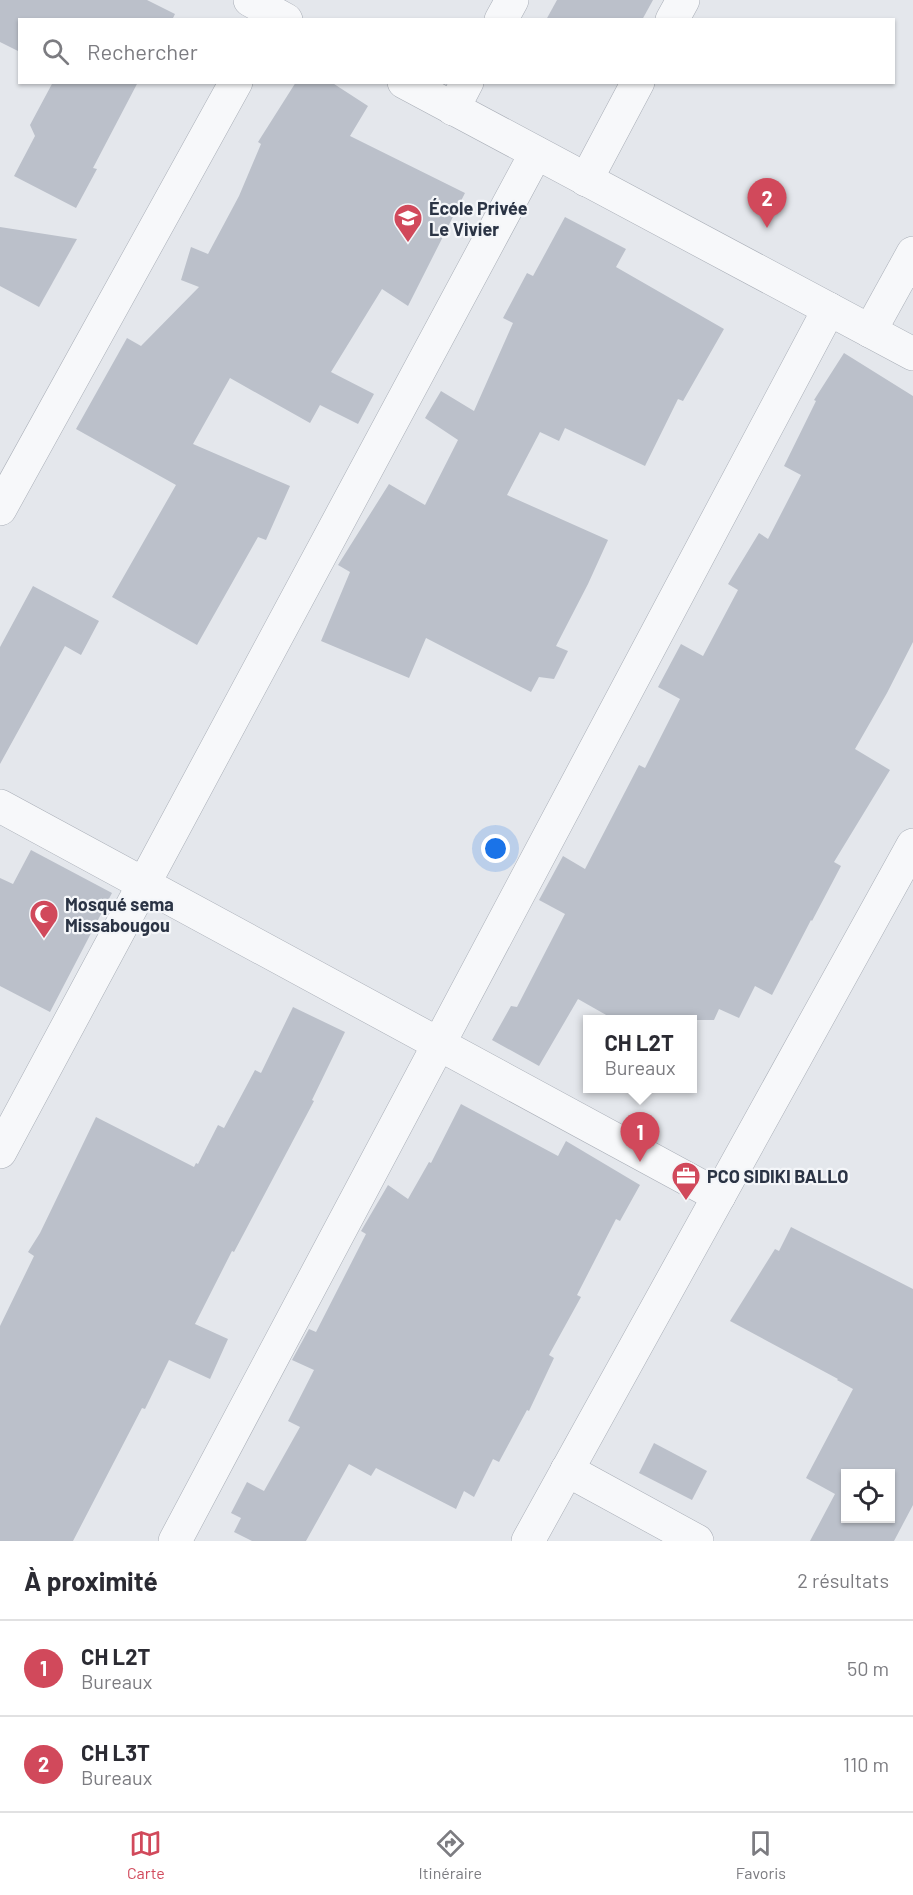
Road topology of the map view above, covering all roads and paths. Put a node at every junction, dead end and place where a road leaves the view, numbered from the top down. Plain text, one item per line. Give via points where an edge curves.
1 (512, 0) edge
2 (683, 0) edge
3 (502, 18) edge
4 (673, 18) edge
5 (235, 84) edge
6 (412, 84) edge
7 (637, 84) edge
8 (460, 96) edge
9 (536, 153) junction
10 (586, 180) junction
11 (913, 253) edge
12 (829, 309) junction
13 (870, 331) junction
14 (913, 354) edge
15 (0, 509) edge
16 (0, 806) edge
17 (913, 844) edge
18 (144, 884) junction
19 (439, 1044) junction
20 (0, 1152) edge
21 (719, 1196) junction
22 (567, 1470) junction
23 (175, 1541) edge
24 (528, 1541) edge
25 (697, 1541) edge

1 - 3 street
2 - 4 street
5 - 15 street
6 - 8 street
7 - 10 street
8 - 9 street
9 - 10 street
9 - 18 street
10 - 12 street
11 - 13 street
12 - 13 street
12 - 19 street
13 - 14 street
16 - 18 street
17 - 21 street
18 - 19 street
18 - 20 street
19 - 21 street
19 - 23 street
21 - 22 street
22 - 24 street
22 - 25 street

